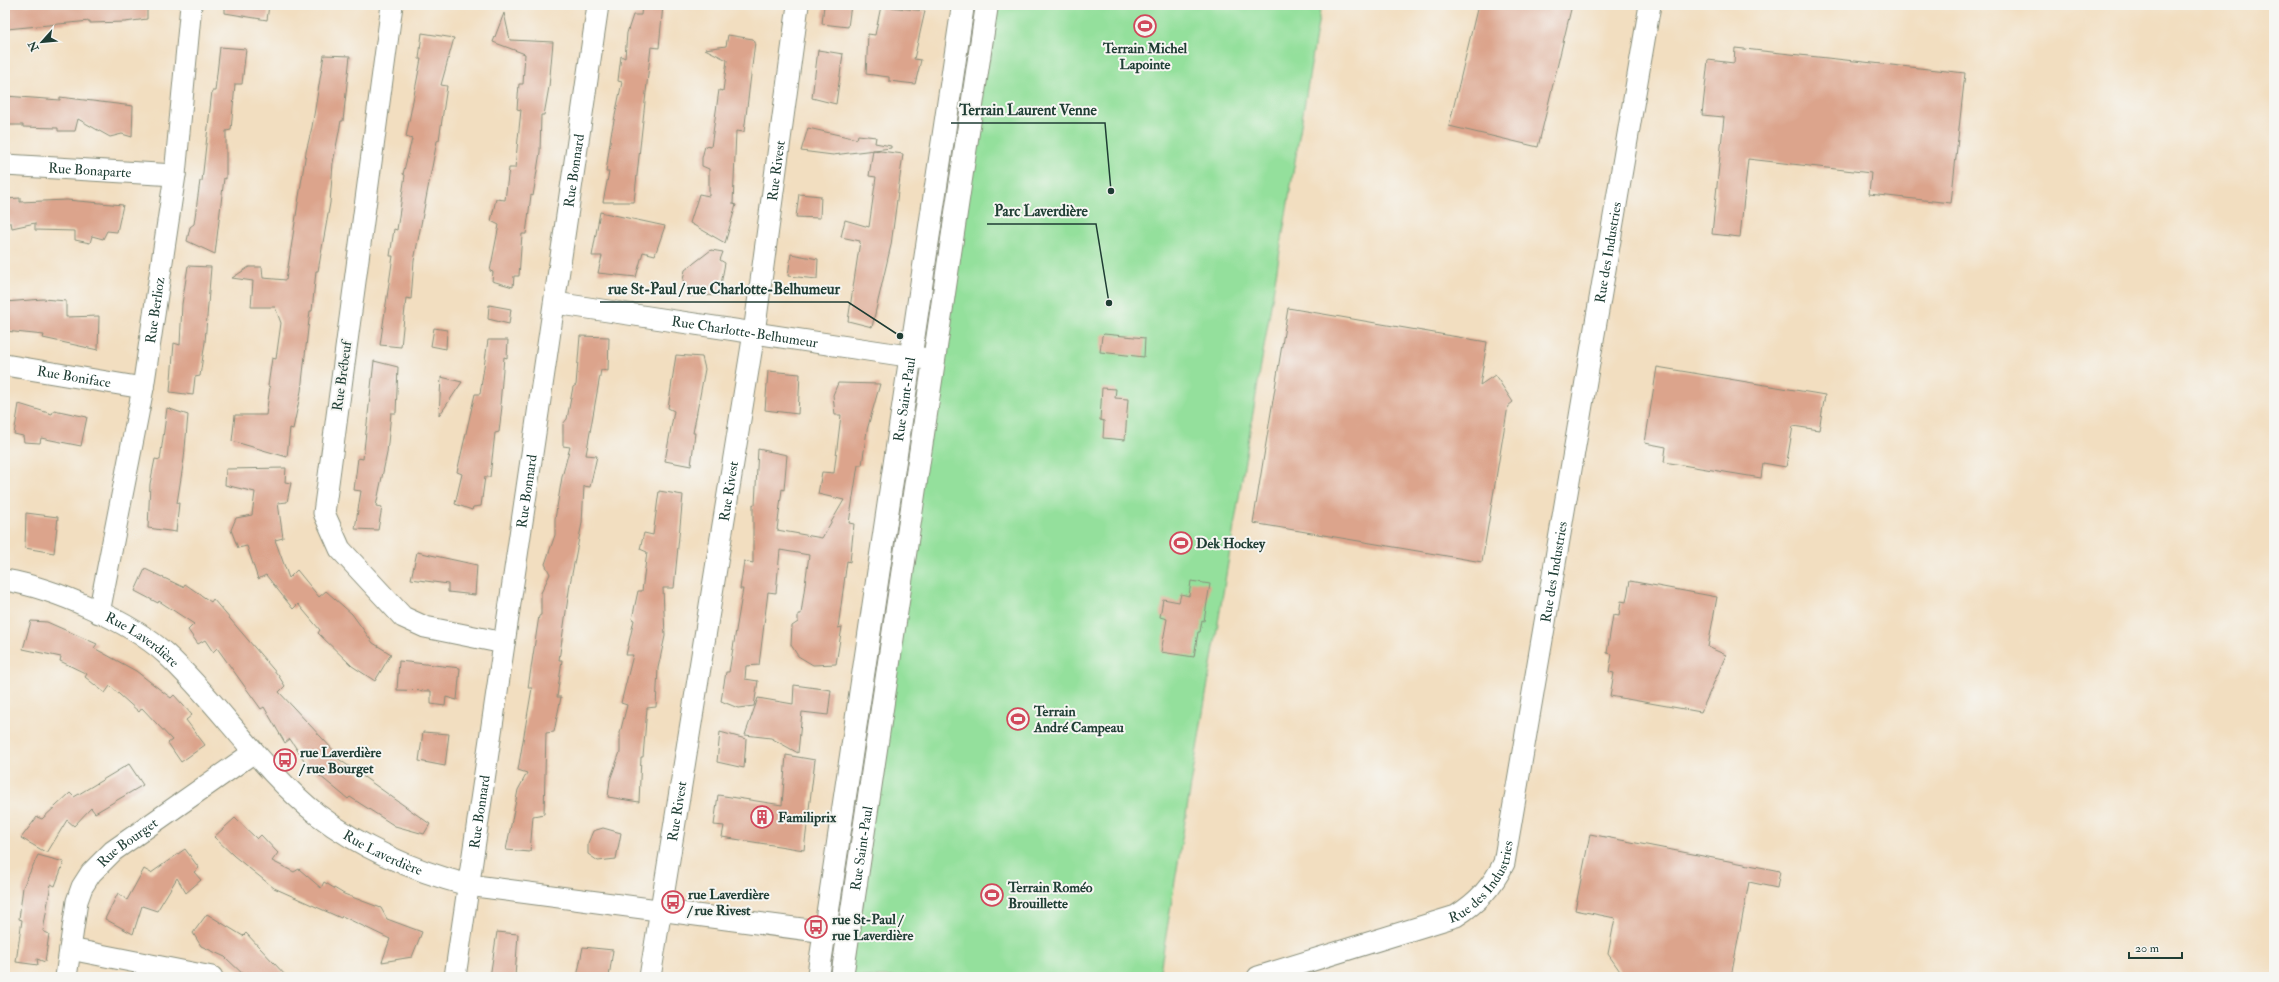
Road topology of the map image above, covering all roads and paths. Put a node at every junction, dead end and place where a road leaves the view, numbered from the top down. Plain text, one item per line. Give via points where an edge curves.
1 (191, 5) edge
2 (392, 5) edge
3 (598, 5) edge
4 (798, 5) edge
5 (963, 5) edge
6 (987, 5) edge
7 (1650, 5) edge
8 (950, 94) junction
9 (974, 96) junction
10 (5, 165) edge
11 (175, 175) junction
12 (930, 224) junction
13 (954, 227) junction
14 (555, 303) junction
15 (754, 333) junction
16 (911, 357) junction
17 (934, 360) junction
18 (5, 365) edge
19 (143, 388) junction
20 (889, 504) junction
21 (912, 506) junction
22 (5, 580) edge
23 (99, 613) junction
24 (871, 625) junction
25 (894, 629) junction
26 (504, 643) junction
27 (854, 738) junction
28 (876, 743) junction
29 (254, 752) junction
30 (468, 885) junction
31 (662, 910) junction
32 (825, 932) junction
33 (848, 935) junction
34 (70, 949) junction
35 (66, 977) edge
36 (212, 977) edge
37 (456, 977) edge
38 (650, 977) edge
39 (818, 977) edge
40 (842, 977) edge
41 (1258, 977) edge

1 - 11 street, Rue Berlioz
2 - 26 street, Rue Brébeuf via 324,513 340,549 403,617 425,627
3 - 14 street, Rue Bonnard
4 - 15 street, Rue Rivest
5 - 8 street, Rue Saint-Paul
6 - 9 street, Rue Saint-Paul
7 - 41 street, Rue des Industries via 1504,863 1485,894 1456,916
8 - 9 street
8 - 12 street, Rue Saint-Paul
9 - 13 street, Rue Saint-Paul
10 - 11 street, Rue Bonaparte
11 - 19 street, Rue Berlioz
12 - 13 street
12 - 16 street, Rue Saint-Paul
13 - 17 street, Rue Saint-Paul
14 - 15 street, Rue Charlotte-Belhumeur
14 - 26 street, Rue Bonnard
15 - 16 street, Rue Charlotte-Belhumeur
15 - 31 street, Rue Rivest
16 - 17 street, Rue Charlotte-Belhumeur
16 - 20 street, Rue Saint-Paul
17 - 21 street, Rue Saint-Paul
18 - 19 street, Rue Boniface
19 - 23 street, Rue Berlioz
20 - 21 street
20 - 24 street, Rue Saint-Paul
21 - 25 street, Rue Saint-Paul
22 - 23 street, Rue Laverdière via 60,596
23 - 29 street, Rue Laverdière via 132,630 165,654 197,686
24 - 25 street
24 - 27 street, Rue Saint-Paul
25 - 28 street, Rue Saint-Paul
26 - 30 street, Rue Bonnard
27 - 28 street
27 - 32 street, Rue Saint-Paul
28 - 33 street, Rue Saint-Paul
29 - 30 street, Rue Laverdière via 319,815 352,836 388,858 428,874
29 - 34 street, Rue Bourget via 113,851 95,869 82,887 77,901
30 - 31 street, Rue Laverdière
30 - 37 street, Rue Bonnard
31 - 32 street, Rue Laverdière
31 - 38 street, Rue Rivest
32 - 33 street, Rue Laverdière
32 - 39 street, Rue Saint-Paul
33 - 40 street, Rue Saint-Paul
34 - 35 street, Rue Bourget
34 - 36 street

